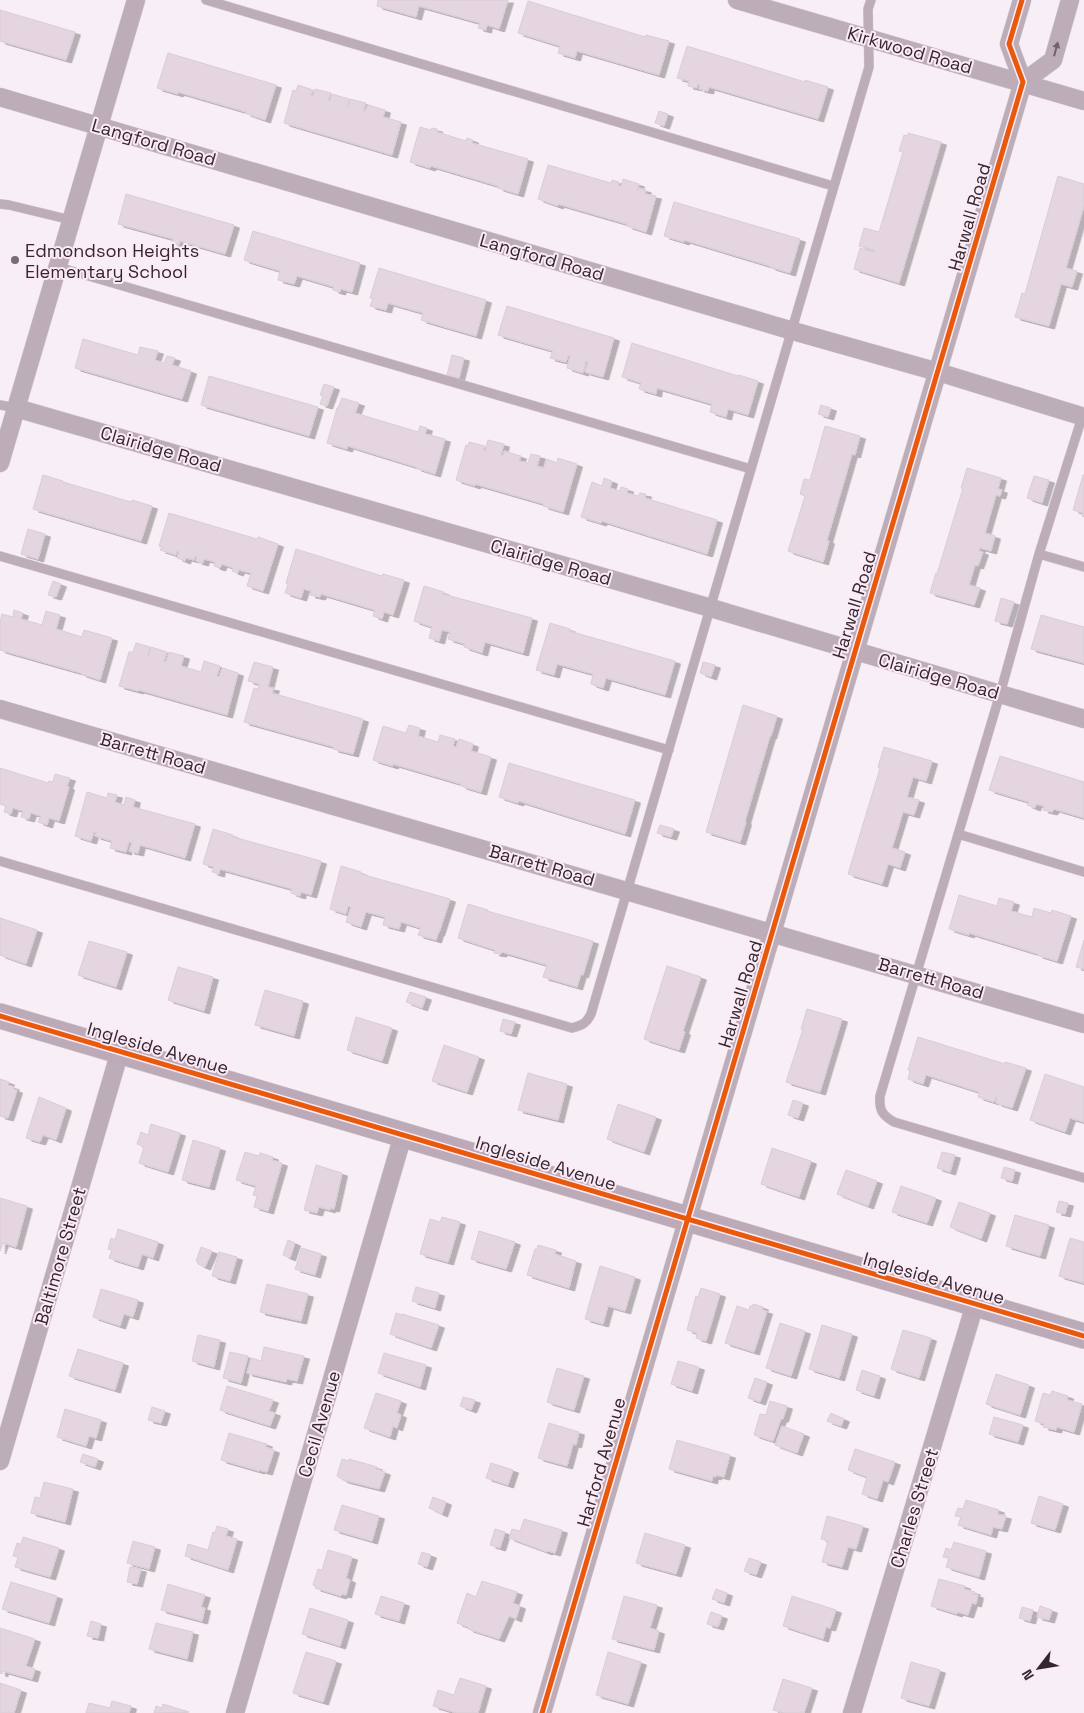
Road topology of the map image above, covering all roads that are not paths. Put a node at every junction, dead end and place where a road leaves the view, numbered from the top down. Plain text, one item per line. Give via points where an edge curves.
1 (136, 0) edge
2 (206, 0) edge
3 (737, 0) edge
4 (871, 0) edge
5 (1022, 0) edge
6 (1070, 0) edge
7 (869, 39) junction
8 (1023, 82) junction
9 (0, 97) edge
10 (1084, 100) edge
11 (99, 126) junction
12 (833, 186) junction
13 (0, 204) edge
14 (71, 220) junction
15 (58, 267) junction
16 (793, 331) junction
17 (938, 372) junction
18 (8, 406) edge
19 (1083, 415) edge
20 (0, 463) edge
21 (751, 469) junction
22 (1039, 554) junction
23 (0, 556) edge
24 (1084, 567) edge
25 (711, 608) junction
26 (855, 652) junction
27 (1000, 694) junction
28 (0, 709) edge
29 (1084, 719) edge
30 (668, 750) junction
31 (958, 834) junction
32 (0, 861) edge
33 (1084, 872) edge
34 (628, 890) junction
35 (773, 932) junction
36 (917, 974) junction
37 (0, 1016) edge
38 (1084, 1024) edge
39 (120, 1051) junction
40 (403, 1134) junction
41 (1084, 1178) edge
42 (687, 1219) junction
43 (975, 1304) junction
44 (1084, 1336) edge
45 (0, 1461) edge
46 (235, 1713) edge
47 (542, 1713) edge
48 (852, 1713) edge

1 - 11 street
2 - 12 lane
3 - 7 street, Kirkwood Road
4 - 7 lane via 868,9
5 - 8 street via 1009,44
8 -> 6 street via 1054,60
7 - 8 street, Kirkwood Road
7 - 12 lane via 869,67
8 - 10 street, Kirkwood Road
8 - 17 street, Harwall Road
9 - 11 street, Langford Road
11 - 14 street
11 - 16 street, Langford Road
12 - 16 lane
13 - 14 lane
14 - 15 street
15 - 18 street
15 - 21 lane
16 - 17 street, Langford Road
16 - 21 lane
17 - 19 street, Langford Road
17 - 26 street, Harwall Road
18 - 20 street
18 - 25 street, Clairidge Road
19 - 22 lane
21 - 25 lane
22 - 24 lane
22 - 27 lane
23 - 30 lane
25 - 26 street, Clairidge Road
25 - 30 lane
26 - 27 street, Clairidge Road
26 - 35 street, Harwall Road
27 - 29 street, Clairidge Road
27 - 31 lane
28 - 34 street, Barrett Road
30 - 34 lane
31 - 33 lane
31 - 36 lane
32 - 34 lane via 572,1028 587,1022 591,1014
34 - 35 street, Barrett Road
35 - 36 street, Barrett Road
35 - 42 street, Harwall Road
36 - 38 street, Barrett Road
36 - 41 lane via 880,1096 879,1107 884,1117
37 - 39 main road, Ingleside Avenue
39 - 40 main road, Ingleside Avenue
39 - 45 street, Baltimore Street
40 - 42 main road, Ingleside Avenue
40 - 46 street, Cecil Avenue
42 - 43 main road, Ingleside Avenue
42 - 47 street, Harford Avenue
43 - 44 main road, Ingleside Avenue
43 - 48 street, Charles Street

